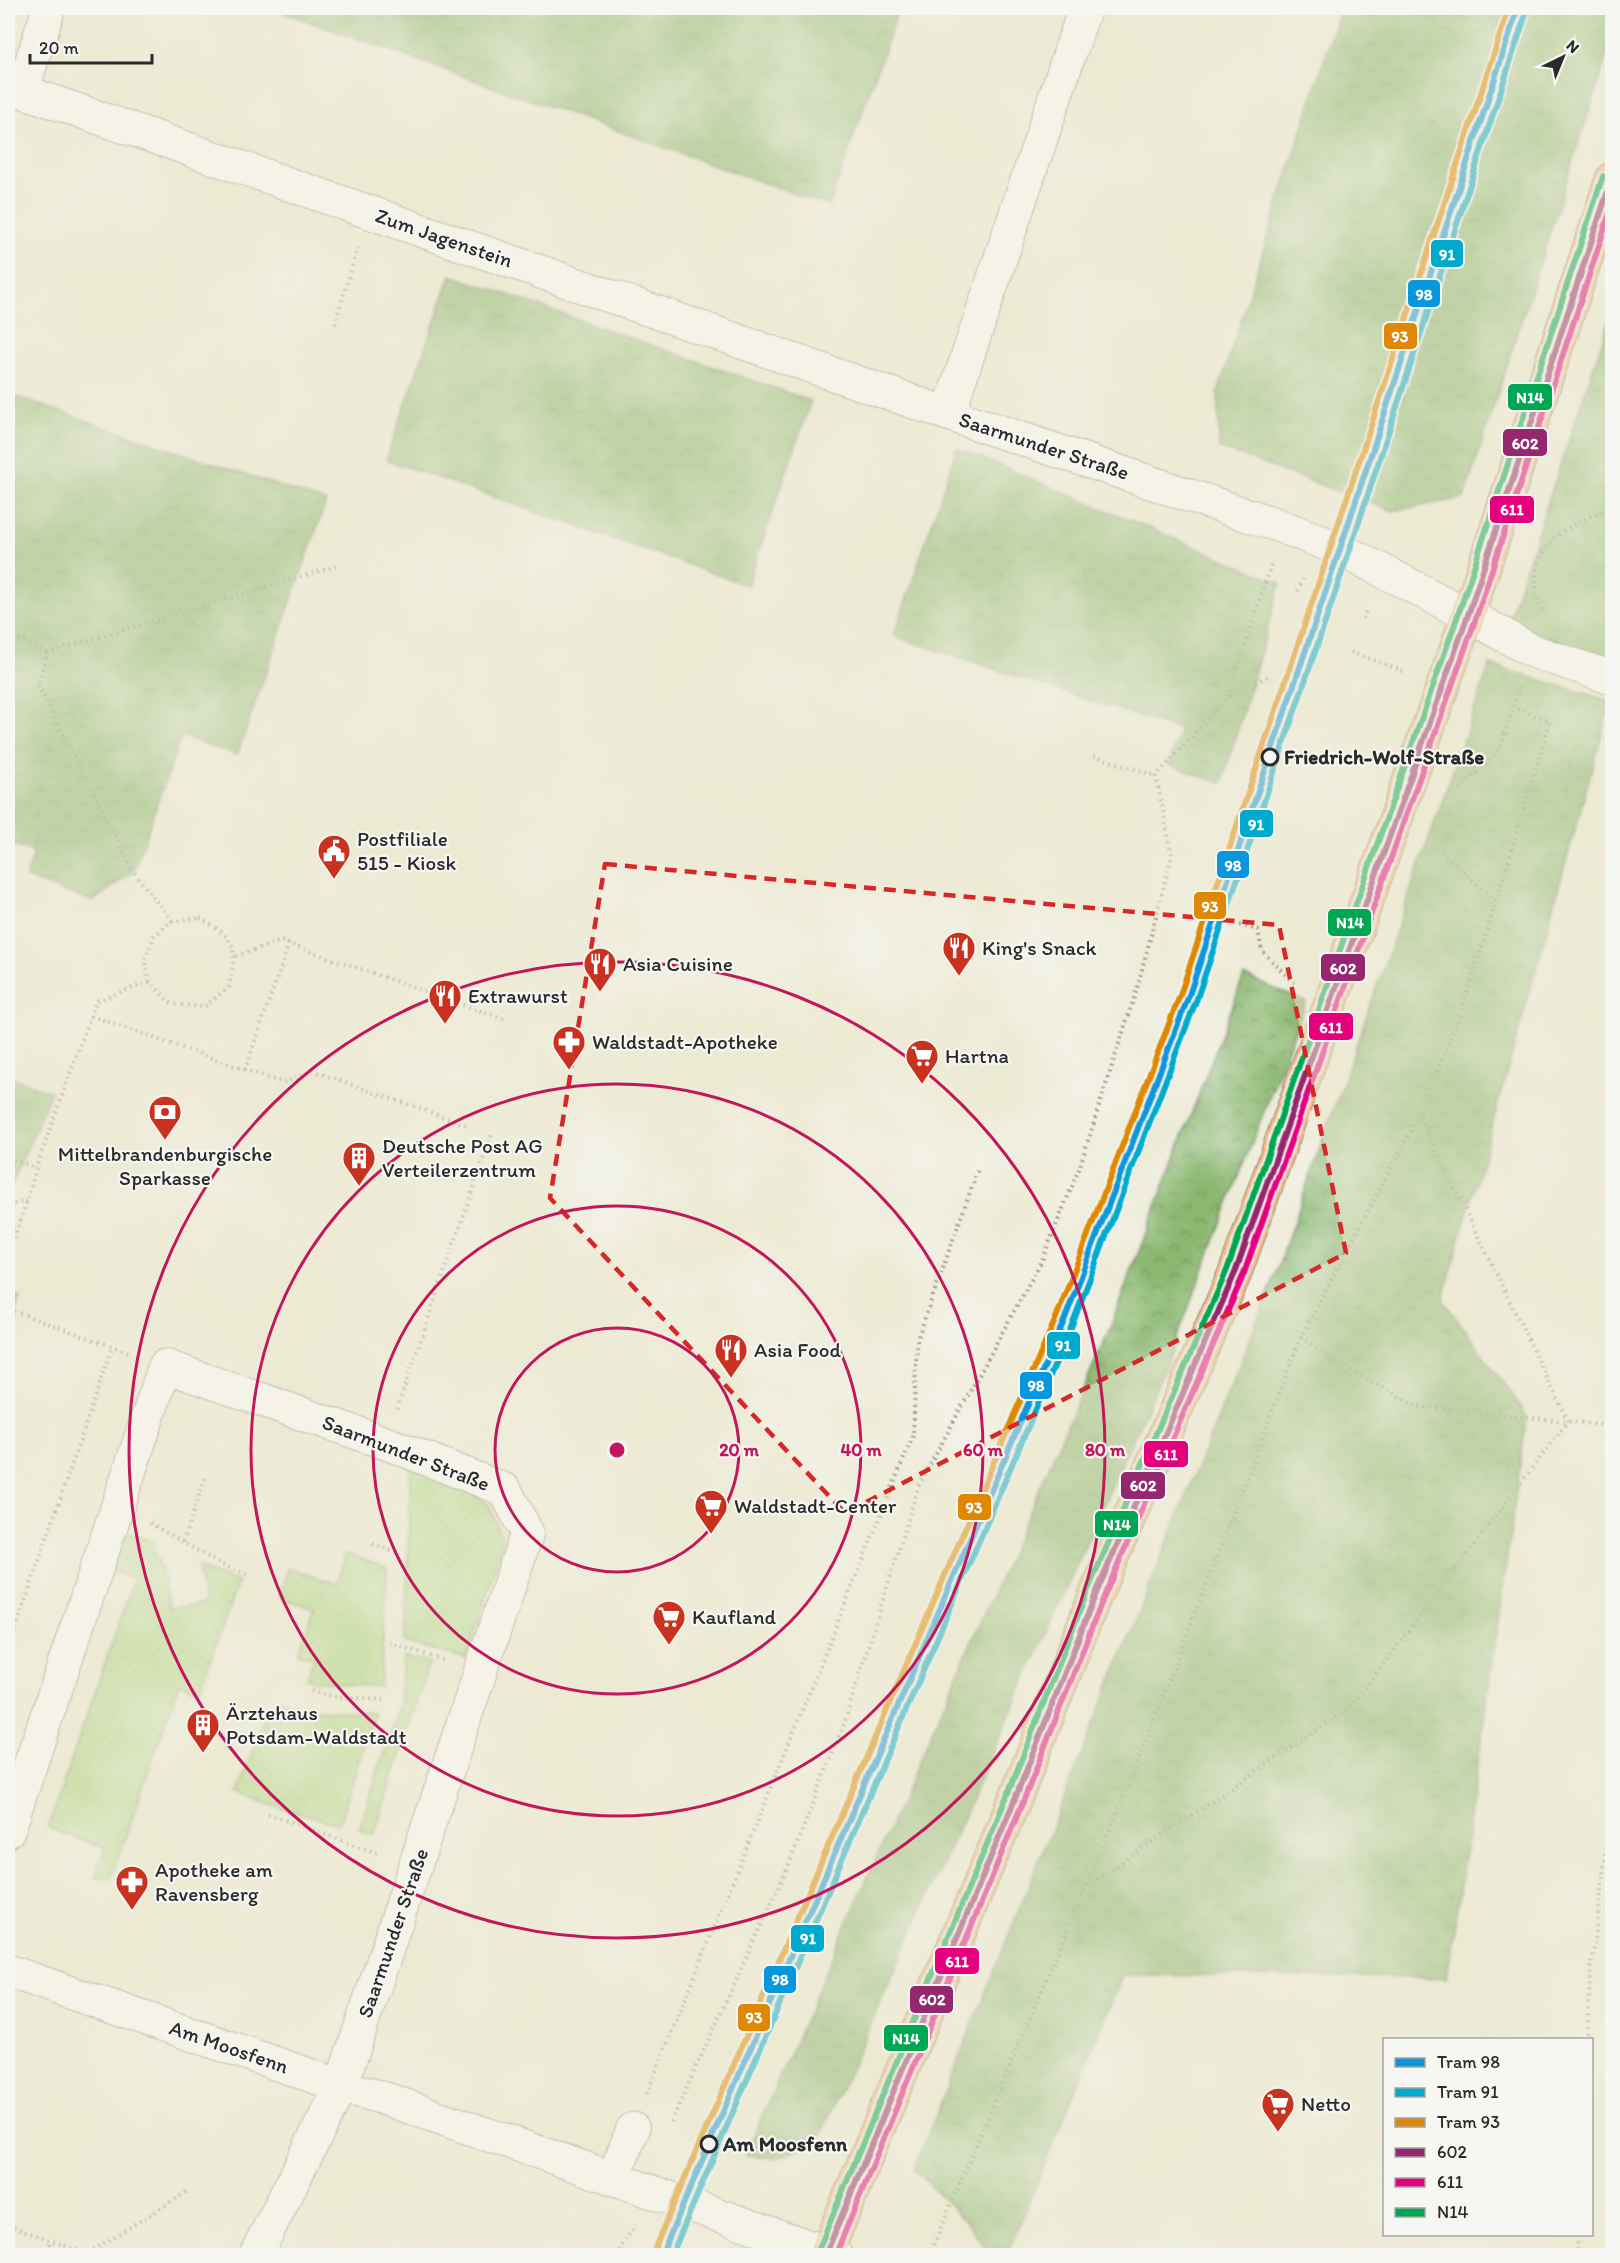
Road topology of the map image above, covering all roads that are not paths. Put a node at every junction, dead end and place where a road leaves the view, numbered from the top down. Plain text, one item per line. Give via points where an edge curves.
1 (49, 8) edge
2 (1085, 8) edge
3 (1612, 179) edge
4 (948, 414) junction
5 (1468, 615) junction
6 (1612, 678) edge
7 (8, 1830) edge
8 (8, 1971) edge
9 (341, 2086) junction
10 (633, 2129) road end
11 (613, 2179) junction
12 (829, 2255) edge
13 (255, 2256) edge

1 - 4 street, Zum Jagenstein via 22,91
2 - 4 street, Saarmunder Straße
3 - 5 main road
4 - 5 street, Saarmunder Straße via 1340,549
5 - 6 street via 1532,651
5 - 12 main road via 1235,1273 1095,1596
7 - 9 street, Saarmunder Straße via 165,1365 505,1490 527,1533
8 - 9 street, Am Moosfenn
9 - 11 street, Am Moosfenn
9 - 13 street, Saarmunder Straße
10 - 11 street
11 - 12 street, Am Moosfenn

